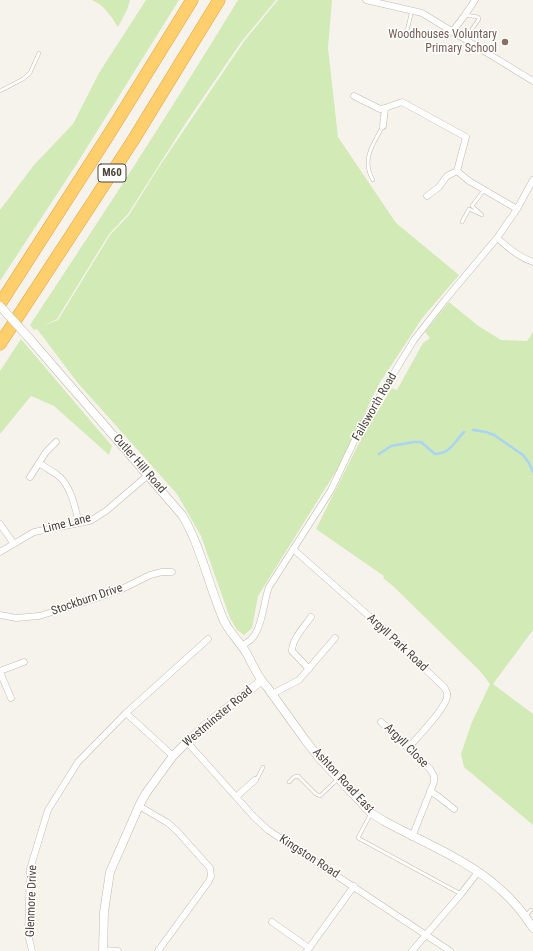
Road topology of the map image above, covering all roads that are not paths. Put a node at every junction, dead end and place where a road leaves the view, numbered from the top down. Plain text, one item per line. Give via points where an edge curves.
1 (192, 0) edge
2 (219, 0) edge
3 (366, 0) edge
4 (475, 0) edge
5 (412, 10) junction
6 (465, 15) junction
7 (472, 29) dead end
8 (452, 32) junction
9 (406, 35) dead end
10 (39, 53) dead end
11 (533, 81) edge
12 (0, 91) edge
13 (354, 96) dead end
14 (385, 108) junction
15 (383, 126) joint
16 (457, 171) junction
17 (373, 180) dead end
18 (533, 180) edge
19 (484, 190) junction
20 (526, 192) junction
21 (533, 194) edge
22 (427, 196) dead end
23 (517, 209) junction
24 (462, 222) dead end
25 (497, 238) junction
26 (533, 262) edge
27 (0, 305) edge
28 (0, 344) edge
29 (56, 442) dead end
30 (39, 463) junction
31 (148, 475) junction
32 (30, 477) dead end
33 (79, 523) junction
34 (0, 524) edge
35 (14, 544) junction
36 (293, 549) junction
37 (0, 552) edge
38 (172, 572) dead end
39 (0, 615) edge
40 (311, 617) dead end
41 (335, 638) dead end
42 (208, 639) dead end
43 (241, 645) junction
44 (24, 662) dead end
45 (309, 669) junction
46 (0, 671) edge
47 (261, 681) junction
48 (272, 694) junction
49 (11, 698) dead end
50 (126, 713) junction
51 (381, 722) dead end
52 (187, 742) junction
53 (408, 748) junction
54 (174, 756) junction
55 (263, 768) dead end
56 (339, 779) junction
57 (256, 780) joint
58 (289, 782) dead end
59 (430, 791) junction
60 (236, 797) junction
61 (139, 806) junction
62 (454, 809) dead end
63 (371, 813) junction
64 (412, 836) junction
65 (478, 872) junction
66 (354, 886) junction
67 (461, 894) junction
68 (272, 922) dead end
69 (533, 928) edge
70 (426, 935) junction
71 (103, 950) edge
72 (308, 950) edge
73 (32, 951) edge
74 (118, 951) edge
75 (158, 951) edge
76 (412, 951) edge
77 (450, 951) edge

1 - 27 highway, M60
2 - 28 highway, M60 via 128,148
3 - 5 street
4 - 6 street
5 - 8 street via 426,15
5 - 9 lane
6 - 7 lane via 478,17
6 - 8 street
8 - 11 street
10 - 12 lane via 30,73
13 - 14 street
14 - 15 street
14 - 16 street via 402,102 466,136
15 - 17 lane via 368,157 367,165
16 - 19 street
16 - 22 street via 447,176 440,186
18 - 20 street, Failsworth Road
19 - 23 street
19 - 24 lane via 472,206 482,215 469,209
20 - 21 lane
20 - 23 street, Failsworth Road
23 - 25 street, Failsworth Road
25 - 26 street via 515,253
25 - 36 street, Failsworth Road via 414,340 362,427 331,490
27 - 31 street, Cutler Hill Road, bridge
29 - 30 street
30 - 32 street
30 - 33 street via 66,484
31 - 33 street, Lime Lane via 106,511
31 - 43 street, Cutler Hill Road via 187,523 224,621
33 - 35 street, Lime Lane via 39,531
34 - 35 street
35 - 37 street, Lime Lane
36 - 43 street, Failsworth Road via 269,587 255,634 249,642
36 - 53 street, Argyll Park Road via 370,617 447,691 447,699 430,725
38 - 39 street, Stockburn Drive via 150,574 122,589 39,616 16,618
40 - 45 street via 292,645 292,651
41 - 45 street
42 - 50 street, Glenmore Drive
43 - 47 street, Ashton Road East
44 - 46 street
45 - 48 street via 299,680
46 - 49 street
47 - 48 street, Ashton Road East
47 - 52 street, Westminster Road
48 - 56 street, Ashton Road East via 306,741
50 - 54 street
50 - 73 street, Glenmore Drive via 78,762 48,810 30,869 28,934
51 - 53 street, Argyll Close
52 - 54 street, Westminster Road
52 - 60 street, Kingston Road
53 - 59 street, Argyll Close via 433,773 434,782
54 - 61 street, Westminster Road
55 - 57 lane
56 - 58 lane via 320,796 298,776
56 - 63 street, Ashton Road East
57 - 60 street
59 - 62 street
59 - 64 street, Argyll Close
60 - 66 street, Kingston Road via 268,830
61 - 71 street, Westminster Road via 110,872 104,912
61 - 75 street via 177,831 211,872 209,881
63 - 64 street, Ashton Road East
63 - 67 lane via 358,838
64 - 65 street, Ashton Road East
65 - 67 street
65 - 69 street, Ashton Road East via 528,913
66 - 70 street, Kingston Road
66 - 72 street
67 - 70 street
68 - 72 street
70 - 76 street
70 - 77 street, Kingston Road
71 - 74 street

